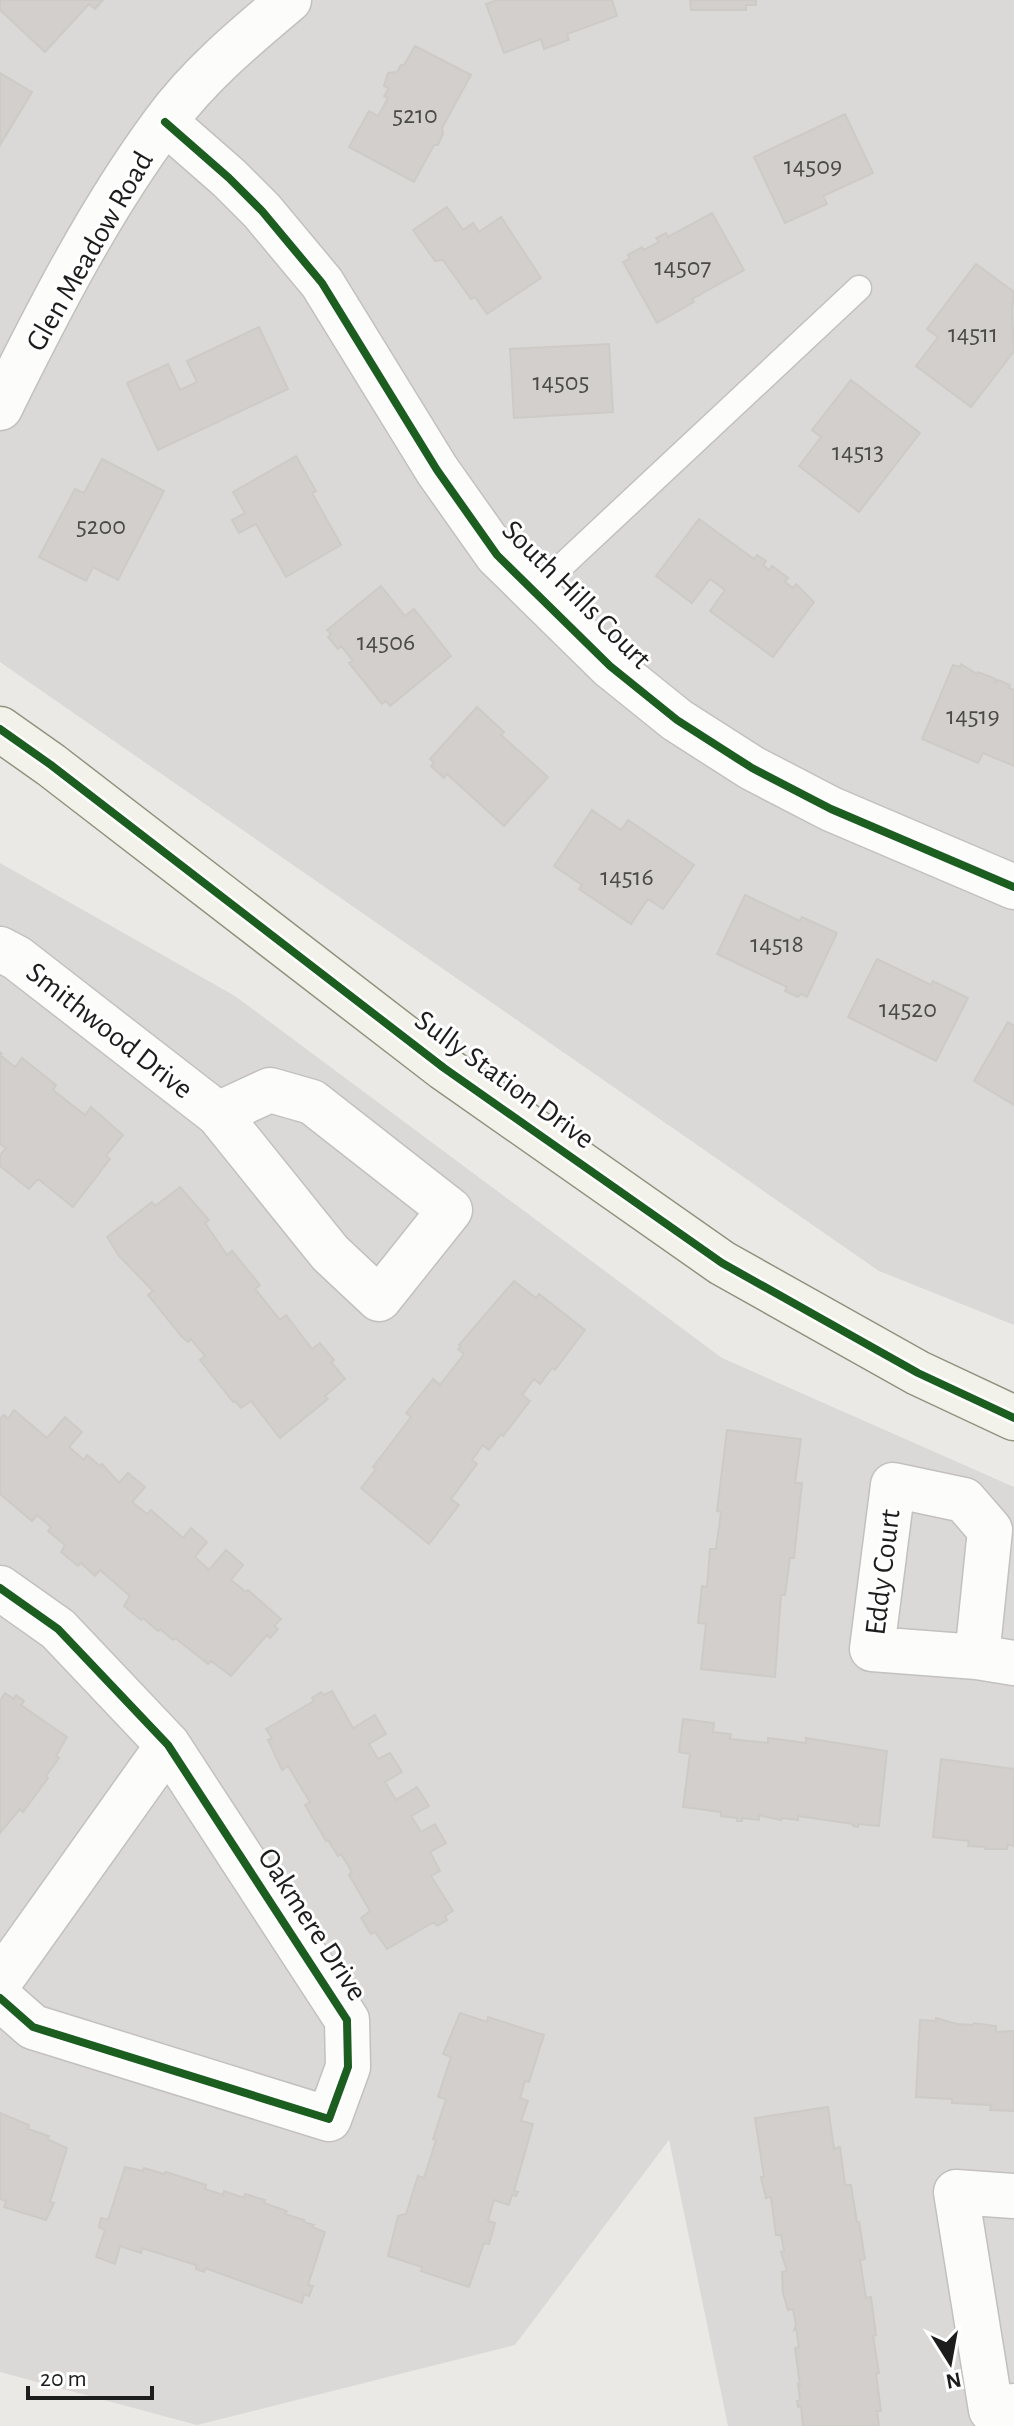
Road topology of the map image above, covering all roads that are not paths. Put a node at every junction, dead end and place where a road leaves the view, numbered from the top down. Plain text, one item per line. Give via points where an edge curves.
1 (289, 0) edge
2 (165, 122) junction
3 (859, 288) dead end
4 (0, 408) edge
5 (534, 592) junction
6 (0, 729) edge
7 (1014, 887) edge
8 (0, 949) edge
9 (218, 1114) junction
10 (1014, 1418) edge
11 (0, 1588) edge
12 (168, 1745) junction
13 (0, 1981) edge
14 (0, 1998) edge
15 (1014, 2196) edge
16 (1014, 2406) edge

1 - 2 street, Glen Meadow Road via 232,48
2 - 4 street, Glen Meadow Road via 94,231
2 - 5 street, South Hills Court via 262,211 322,283 437,470 497,555
3 - 5 lane
5 - 7 street, South Hills Court via 610,666 677,720 752,768 831,809
6 - 10 street, Sully Station Drive via 444,1068 722,1263 918,1373
8 - 9 street, Smithwood Drive
9 - 9 street, Smithwood Drive via 330,1253 379,1299 450,1210 312,1102 270,1090
11 - 12 street, Oakmere Drive via 58,1629
12 - 13 street
12 - 14 street, Oakmere Drive via 347,2020 348,2067 329,2119 33,2027
15 - 16 street via 956,2192 991,2410

